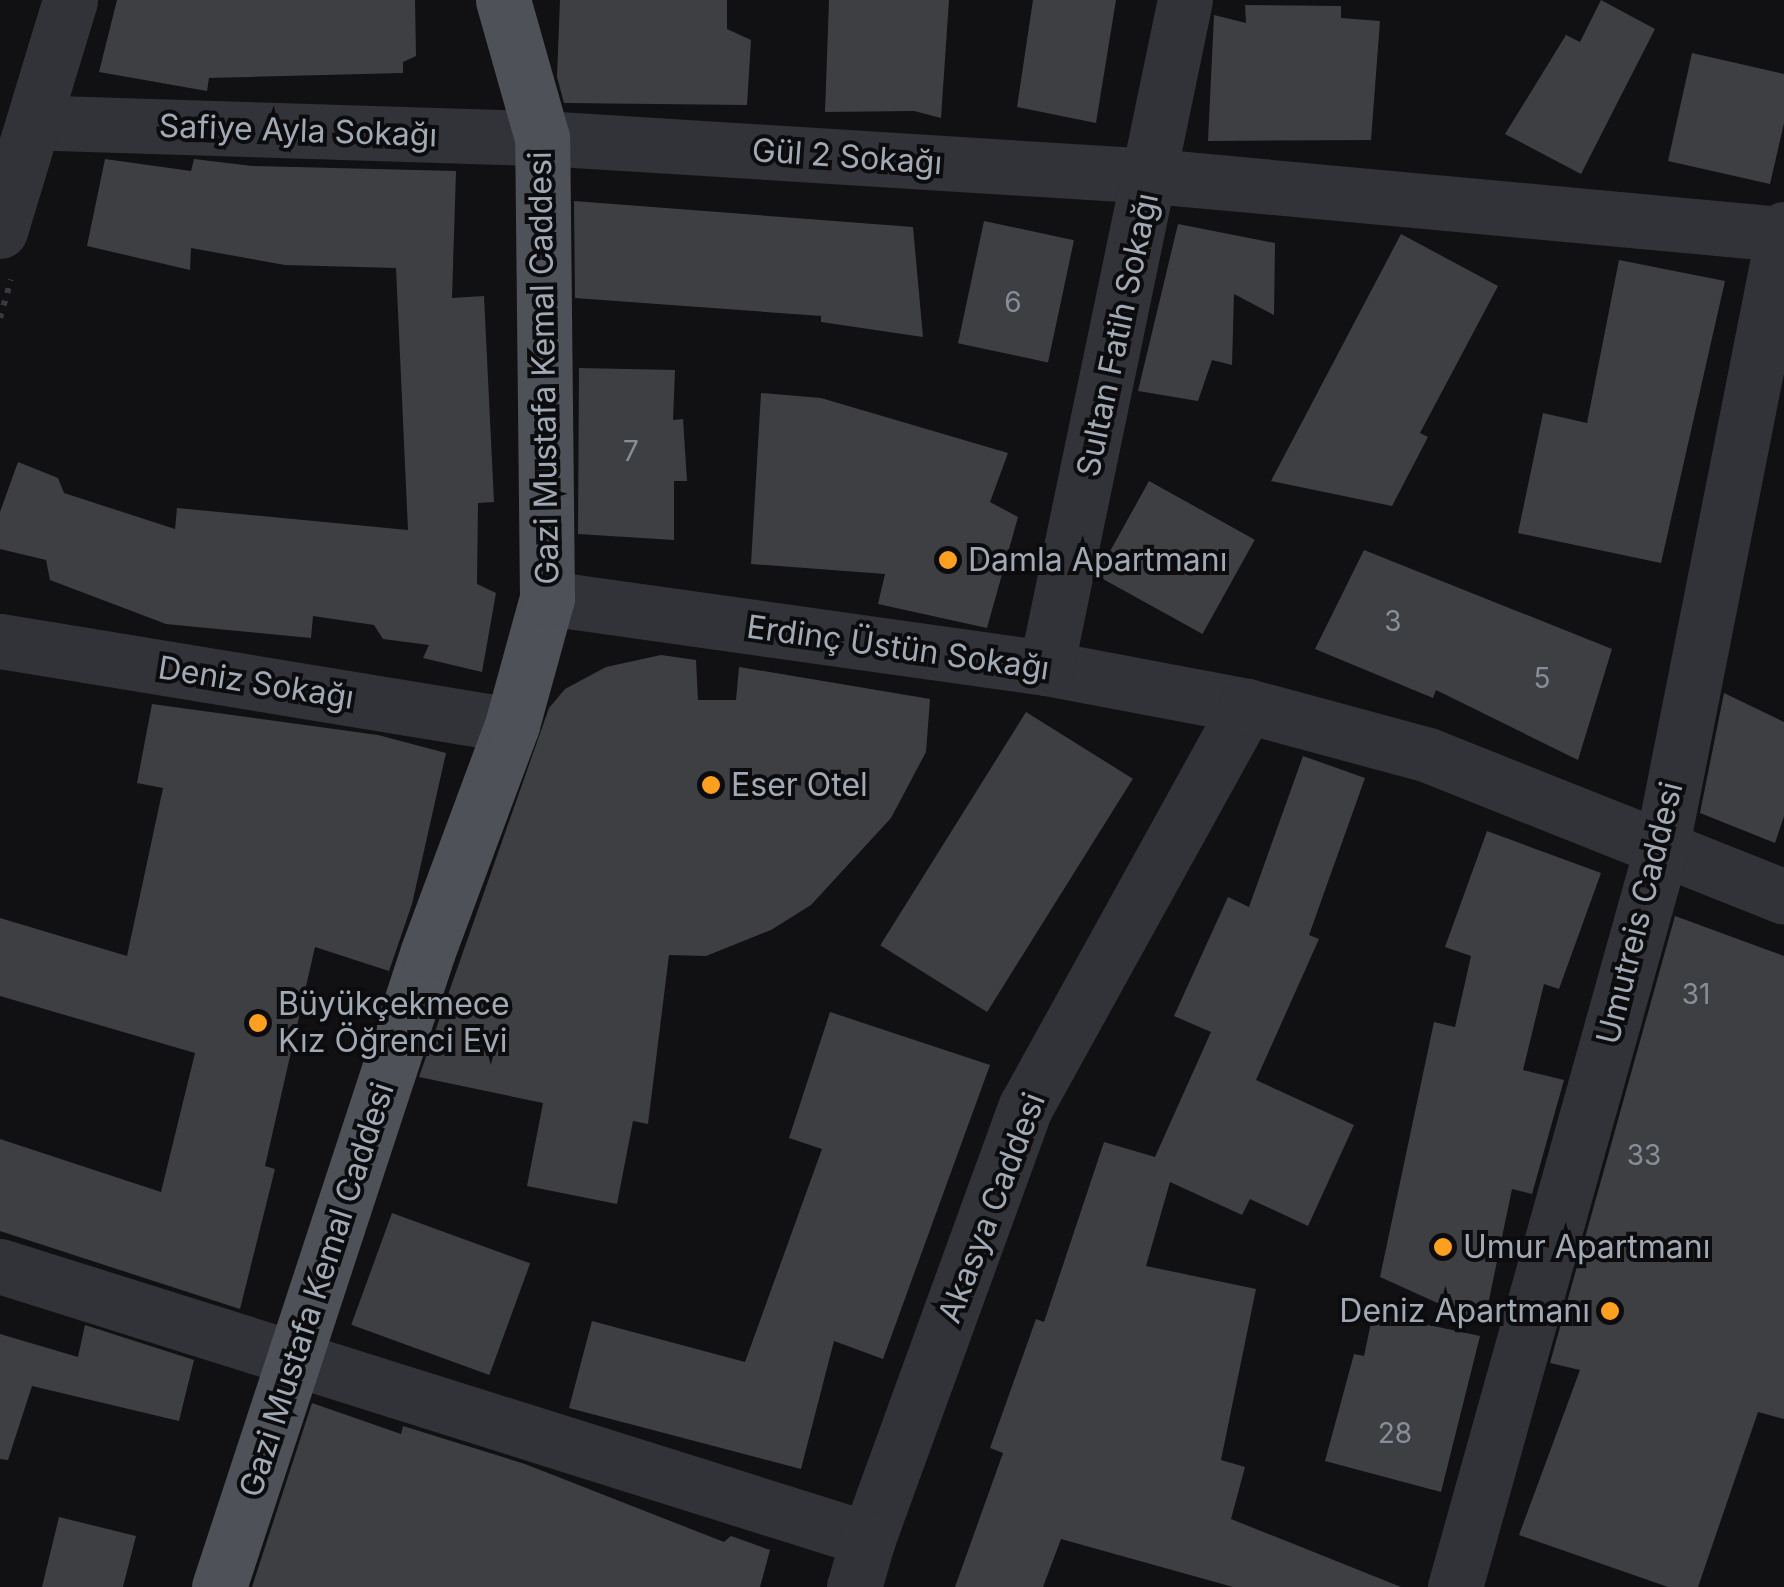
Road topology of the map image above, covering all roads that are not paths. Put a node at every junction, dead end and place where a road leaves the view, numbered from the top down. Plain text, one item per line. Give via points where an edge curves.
1 (70, 0) edge
2 (503, 0) edge
3 (1185, 0) edge
4 (55, 124) dead end
5 (542, 138) junction
6 (1153, 176) junction
7 (1783, 231) edge
8 (0, 232) edge
9 (547, 598) junction
10 (0, 641) edge
11 (1046, 668) junction
12 (1247, 706) junction
13 (512, 725) junction
14 (1661, 850) junction
15 (1784, 896) edge
16 (0, 1266) edge
17 (296, 1356) junction
18 (861, 1563) edge
19 (219, 1587) edge
20 (1455, 1587) edge

1 - 8 street
2 - 5 main road, Gazi Mustafa Kemal Caddesi
3 - 6 street, Sultan Fatih Sokağı
4 - 5 street, Safiye Ayla Sokağı
5 - 6 street, Gül 2 Sokağı
5 - 9 main road, Gazi Mustafa Kemal Caddesi
6 - 7 street, Gül 2 Sokağı
6 - 11 street, Sultan Fatih Sokağı
7 - 14 street, Umutreis Caddesi
9 - 11 street, Erdinç Üstün Sokağı
9 - 13 main road, Gazi Mustafa Kemal Caddesi
10 - 13 street, Deniz Sokağı
11 - 12 street, Erdinç Üstün Sokağı
12 - 14 street via 1428,755
12 - 18 street, Akasya Caddesi via 1026,1106
13 - 17 main road, Gazi Mustafa Kemal Caddesi via 428,951
14 - 15 street
14 - 20 street, Umutreis Caddesi
16 - 17 street, Akasya Caddesi
17 - 18 street, Akasya Caddesi
17 - 19 main road, Gazi Mustafa Kemal Caddesi

